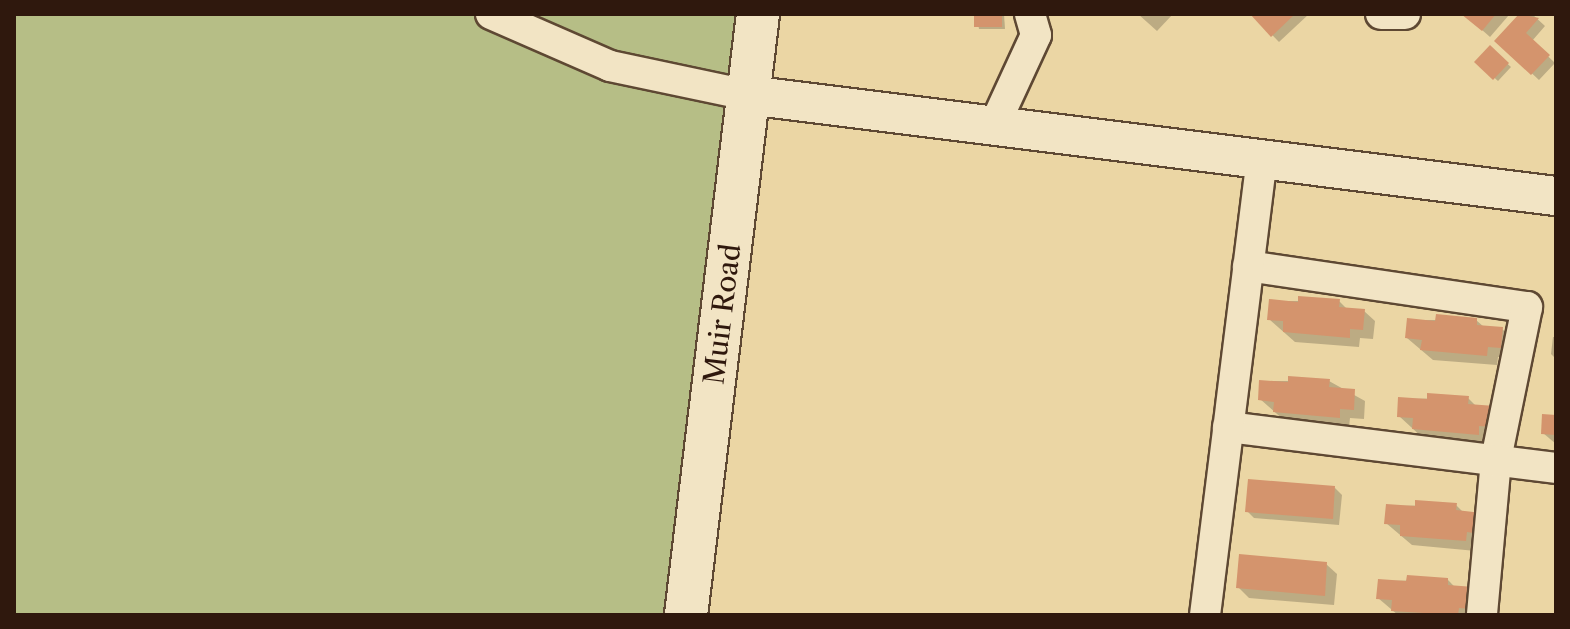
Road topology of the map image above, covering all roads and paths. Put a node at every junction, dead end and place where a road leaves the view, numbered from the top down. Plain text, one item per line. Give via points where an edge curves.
1 (491, 14) edge
2 (758, 14) edge
3 (1030, 14) edge
4 (1381, 14) edge
5 (1405, 14) edge
6 (748, 95) junction
7 (994, 126) junction
8 (1262, 159) junction
9 (1556, 196) edge
10 (1248, 266) junction
11 (1228, 427) junction
12 (1496, 460) junction
13 (1556, 468) edge
14 (686, 615) edge
15 (1205, 615) edge
16 (1482, 615) edge

1 - 6 street via 610,66
2 - 6 main road, Muir Road
3 - 7 street via 1036,35
4 - 5 street
6 - 7 street
6 - 14 main road, Muir Road
7 - 8 street
8 - 9 street
8 - 10 street
10 - 11 street
10 - 12 street via 1527,307
11 - 12 street
11 - 15 street
12 - 13 street
12 - 16 street

